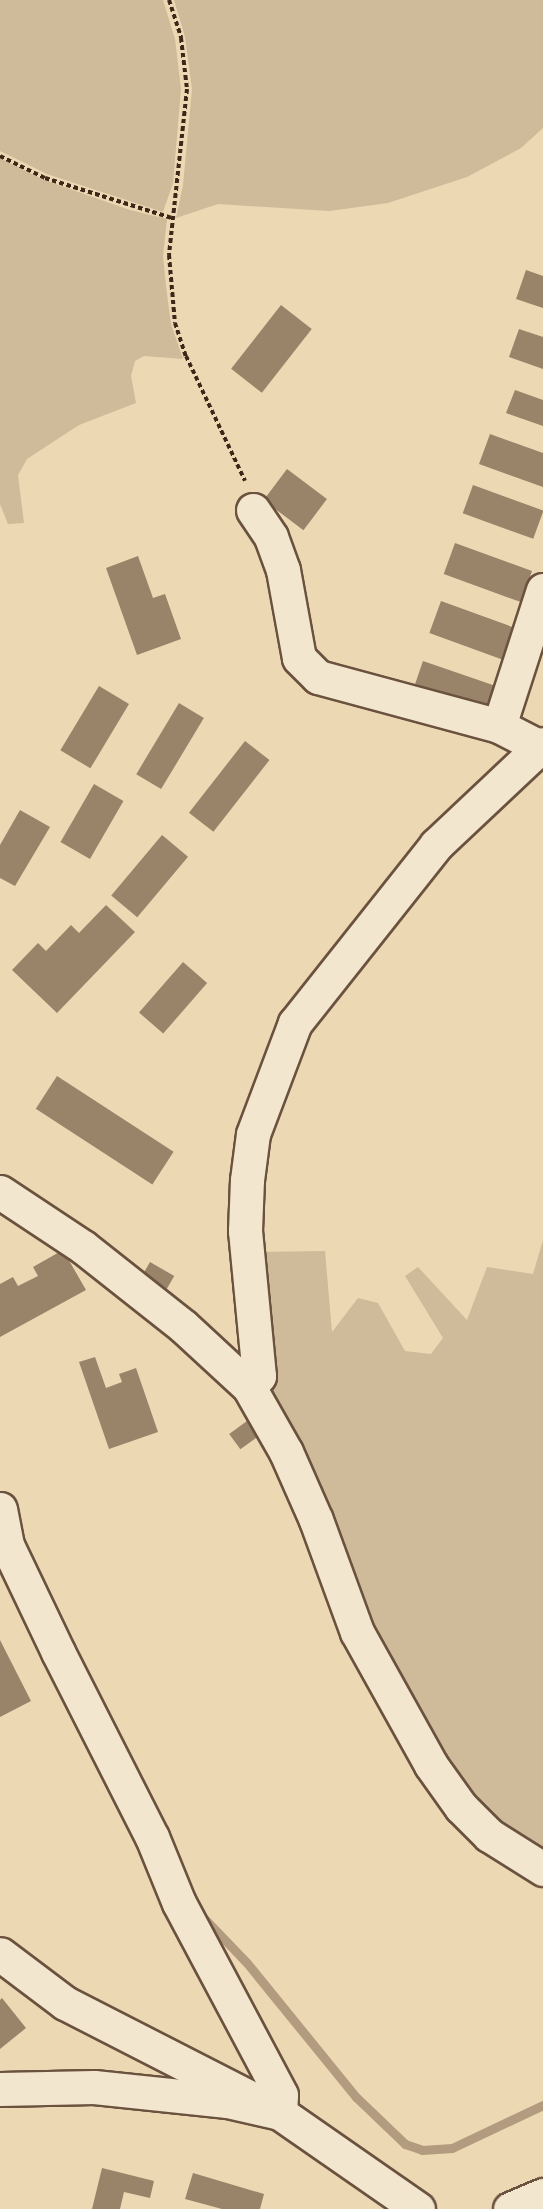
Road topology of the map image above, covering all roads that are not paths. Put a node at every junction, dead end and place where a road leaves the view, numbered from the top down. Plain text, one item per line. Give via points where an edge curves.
1 (253, 510) road end
2 (543, 590) edge
3 (499, 726) junction
4 (542, 746) edge
5 (0, 1192) edge
6 (249, 1388) junction
7 (0, 1509) edge
8 (4, 1536) edge
9 (543, 1869) edge
10 (0, 1954) edge
11 (0, 2089) edge
12 (280, 2113) junction
13 (543, 2195) edge
14 (418, 2209) edge
15 (510, 2209) edge

1 - 3 street via 271,537 283,570 299,658 318,677
2 - 3 street
3 - 4 street
4 - 6 street via 436,845 295,1023 253,1134 247,1180 245,1231 259,1376
5 - 6 street via 83,1247 183,1326
6 - 9 street via 286,1452 357,1632 431,1765 461,1807 489,1835
7 - 8 street
8 - 12 street via 152,1837 179,1903 281,2094
10 - 12 street via 65,2003
11 - 12 street via 94,2087 227,2101
12 - 14 street
13 - 15 street

